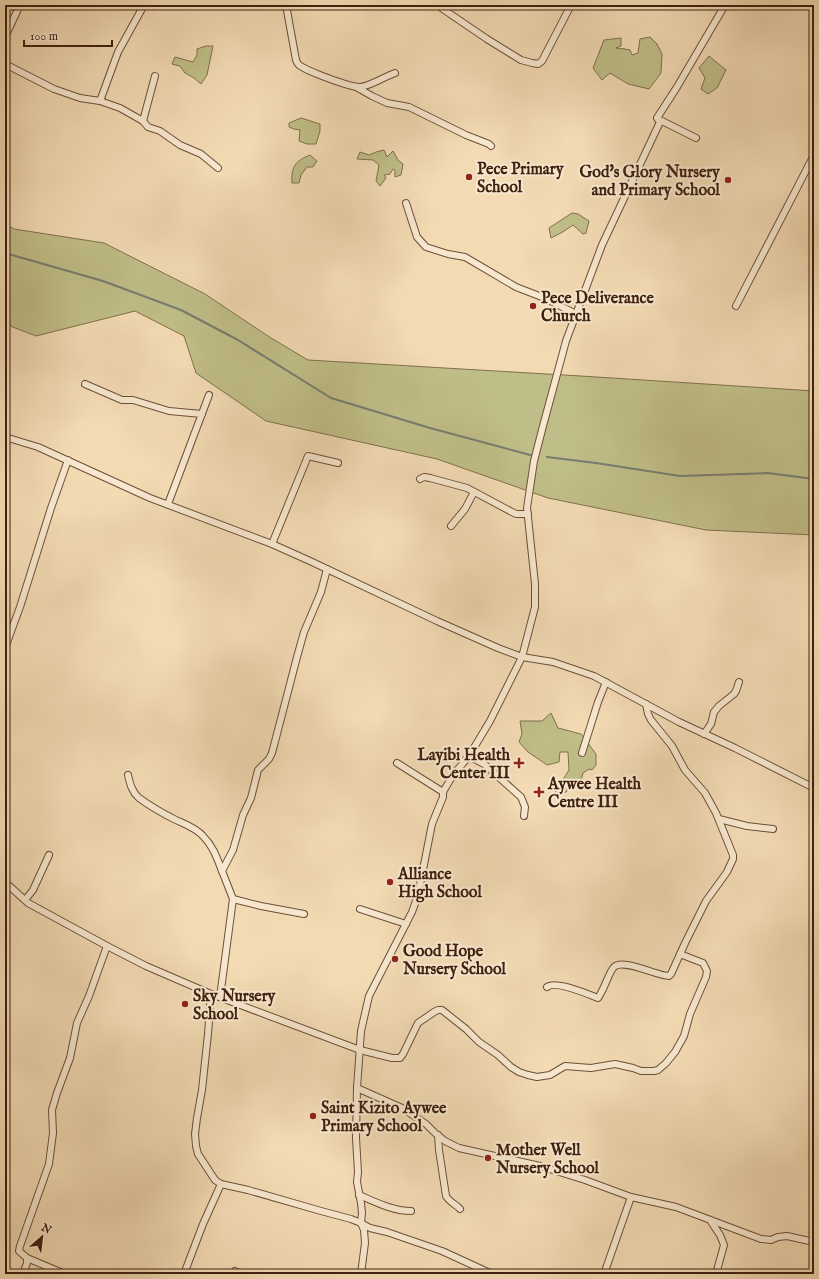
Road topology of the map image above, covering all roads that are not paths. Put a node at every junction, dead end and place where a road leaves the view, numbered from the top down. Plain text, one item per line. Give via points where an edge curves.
1 (20, 5) edge
2 (144, 5) edge
3 (286, 5) edge
4 (437, 5) edge
5 (571, 5) edge
6 (725, 5) edge
7 (5, 37) edge
8 (5, 64) edge
9 (395, 73) dead end
10 (155, 76) dead end
11 (356, 87) junction
12 (100, 101) junction
13 (657, 118) junction
14 (143, 121) junction
15 (696, 138) dead end
16 (492, 146) dead end
17 (814, 155) edge
18 (218, 168) dead end
19 (406, 203) dead end
20 (736, 306) dead end
21 (576, 314) junction
22 (85, 384) dead end
23 (209, 395) dead end
24 (202, 414) junction
25 (5, 437) edge
26 (68, 460) junction
27 (338, 463) dead end
28 (420, 479) dead end
29 (474, 492) junction
30 (168, 504) junction
31 (528, 514) junction
32 (451, 526) dead end
33 (272, 544) junction
34 (327, 569) junction
35 (5, 648) edge
36 (522, 657) junction
37 (606, 682) junction
38 (739, 682) dead end
39 (646, 704) junction
40 (704, 734) junction
41 (582, 753) dead end
42 (469, 756) junction
43 (397, 763) dead end
44 (128, 775) dead end
45 (814, 788) edge
46 (443, 792) junction
47 (524, 816) dead end
48 (719, 819) junction
49 (773, 829) dead end
50 (49, 855) dead end
51 (222, 871) junction
52 (5, 882) edge
53 (233, 899) junction
54 (24, 900) junction
55 (360, 909) dead end
56 (304, 914) dead end
57 (406, 924) junction
58 (107, 946) junction
59 (680, 954) junction
60 (547, 987) dead end
61 (210, 994) junction
62 (220, 997) junction
63 (360, 1050) junction
64 (357, 1088) junction
65 (438, 1135) junction
66 (221, 1184) junction
67 (359, 1195) junction
68 (632, 1197) junction
69 (460, 1209) dead end
70 (411, 1211) dead end
71 (709, 1218) junction
72 (361, 1222) junction
73 (814, 1242) edge
74 (27, 1258) junction
75 (55, 1272) edge
76 (23, 1274) edge
77 (65, 1274) edge
78 (184, 1274) edge
79 (361, 1274) edge
80 (492, 1274) edge
81 (604, 1274) edge
82 (716, 1274) edge

1 - 7 street
2 - 12 street via 118,52
3 - 11 street via 298,63 323,76
4 - 5 street via 521,60 538,64 542,61
6 - 13 street
8 - 12 street via 54,90
9 - 11 street via 362,87
10 - 14 street
11 - 16 street via 387,103 409,107
12 - 14 street via 120,108
13 - 15 street
13 - 21 street via 660,122 602,245
14 - 18 street via 148,127 201,154
17 - 20 street
19 - 21 street via 417,237 426,247 465,257 516,287
21 - 31 street via 563,351 538,443
22 - 24 street via 122,400 133,400 168,411
23 - 24 street
24 - 30 street
25 - 26 street
26 - 30 street
26 - 35 street
27 - 33 street via 308,456
28 - 29 street via 430,478
29 - 31 street via 516,514
29 - 32 street via 465,509
30 - 33 street
31 - 36 street via 536,594
33 - 34 street
34 - 36 street via 436,621
34 - 51 street via 296,657 272,753 258,770 233,850
36 - 37 street via 553,662
36 - 42 street
37 - 39 street
37 - 41 street
38 - 40 street via 734,694 714,712 711,724
39 - 40 street
39 - 48 street via 649,717 672,746 685,770 702,789
40 - 45 street
42 - 46 street
42 - 47 street via 484,764 521,797 525,807
43 - 46 street
44 - 51 street via 132,788 139,798 197,830 209,843
46 - 57 street via 432,824 418,895
48 - 49 street
48 - 59 street via 733,859 706,901
50 - 54 street via 33,890
51 - 53 street
52 - 54 street
53 - 56 street
53 - 62 street
54 - 58 street
55 - 57 street
57 - 63 street via 369,996 361,1031
58 - 61 street
58 - 74 street via 77,1023 70,1058 52,1110 54,1133 49,1164 19,1251
59 - 60 street via 669,976 628,965 616,966 598,998 551,984
59 - 63 street via 703,963 707,971 706,977 680,1043 666,1063 652,1072 617,1064 591,1068 565,1066 550,1075 528,1075 511,1067 440,1010 418,1023 400,1058
61 - 62 street
61 - 66 street via 196,1146 212,1177
62 - 63 street
63 - 64 street
64 - 65 street via 402,1108
64 - 67 street
65 - 68 street via 459,1148 521,1161
65 - 69 street via 446,1196
66 - 72 street
66 - 78 street
67 - 70 street via 397,1210
67 - 72 street
68 - 71 street
68 - 81 street
71 - 73 street via 761,1239 771,1240 787,1236
71 - 82 street via 724,1245
72 - 79 street via 365,1243
72 - 80 street via 370,1228 442,1251
74 - 75 street
74 - 76 street
75 - 77 street

